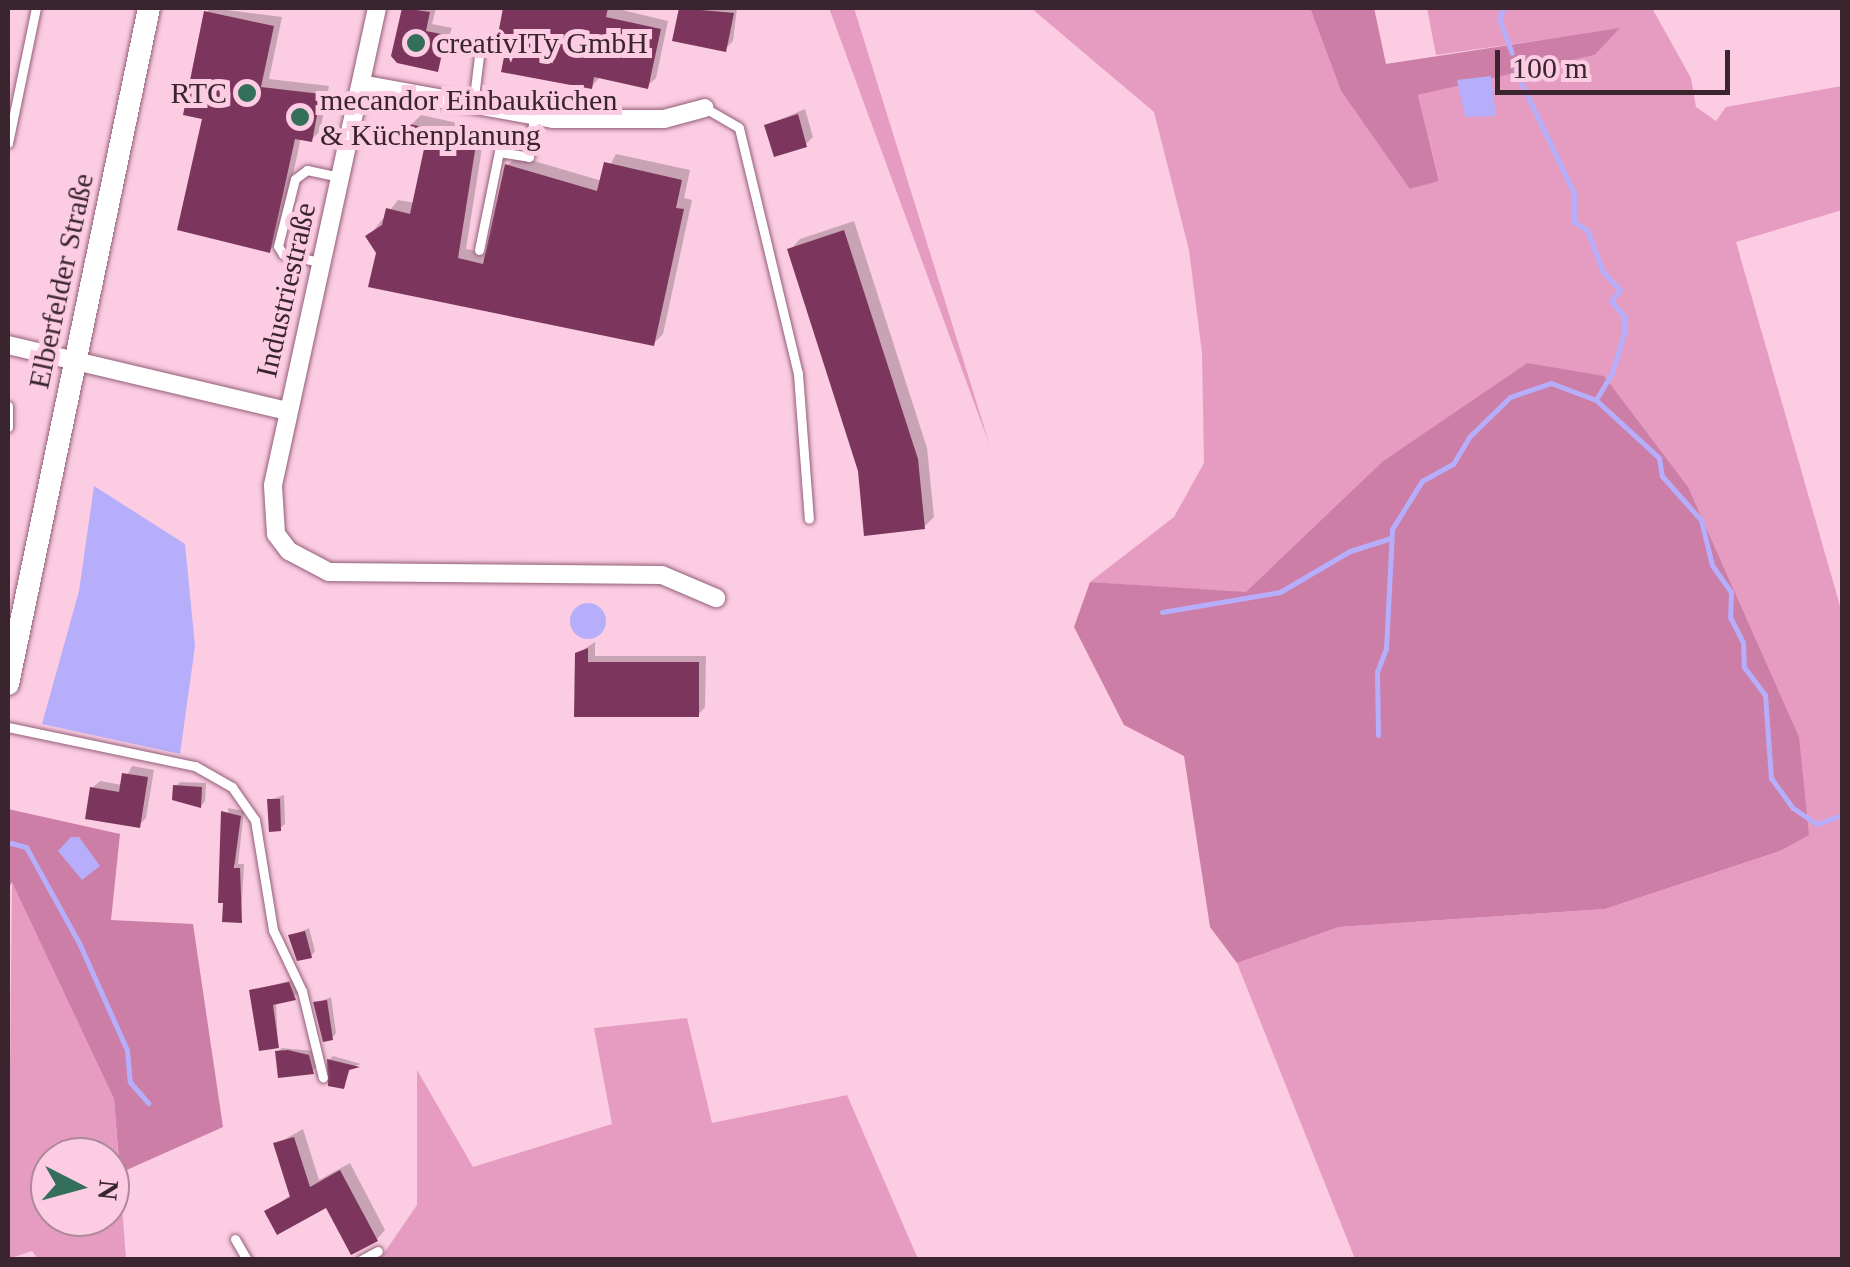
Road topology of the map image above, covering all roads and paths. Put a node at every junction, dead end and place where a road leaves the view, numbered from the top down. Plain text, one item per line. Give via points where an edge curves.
1 (36, 8) edge
2 (150, 8) edge
3 (377, 8) edge
4 (480, 48) dead end
5 (361, 84) junction
6 (473, 104) junction
7 (705, 108) joint
8 (534, 116) junction
9 (8, 144) edge
10 (340, 177) junction
11 (479, 250) dead end
12 (320, 262) junction
13 (8, 345) edge
14 (74, 362) junction
15 (8, 406) edge
16 (287, 411) junction
17 (8, 428) edge
18 (809, 520) dead end
19 (716, 598) dead end
20 (8, 684) edge
21 (8, 727) edge
22 (323, 1078) dead end
23 (235, 1239) dead end
24 (378, 1250) dead end
25 (247, 1260) edge
26 (362, 1260) edge

1 - 9 lane
2 - 14 street, Elberfelder Straße
3 - 5 street, Industriestraße
4 - 6 lane
5 - 6 street
5 - 10 street, Industriestraße
6 - 8 street
7 - 8 street via 664,119
7 - 18 lane via 740,128 798,374
8 - 11 lane via 528,157 499,152
10 - 12 street, Industriestraße
10 - 12 lane via 307,170 295,179 278,246 283,254
12 - 16 street, Industriestraße
13 - 14 street, Industriestraße
14 - 16 street, Industriestraße
14 - 20 street, Elberfelder Straße
15 - 17 lane
16 - 19 street via 273,486 276,534 310,564 329,572 662,575
21 - 22 lane via 196,766 232,787 255,820 273,930 302,991
23 - 25 lane
24 - 26 lane

